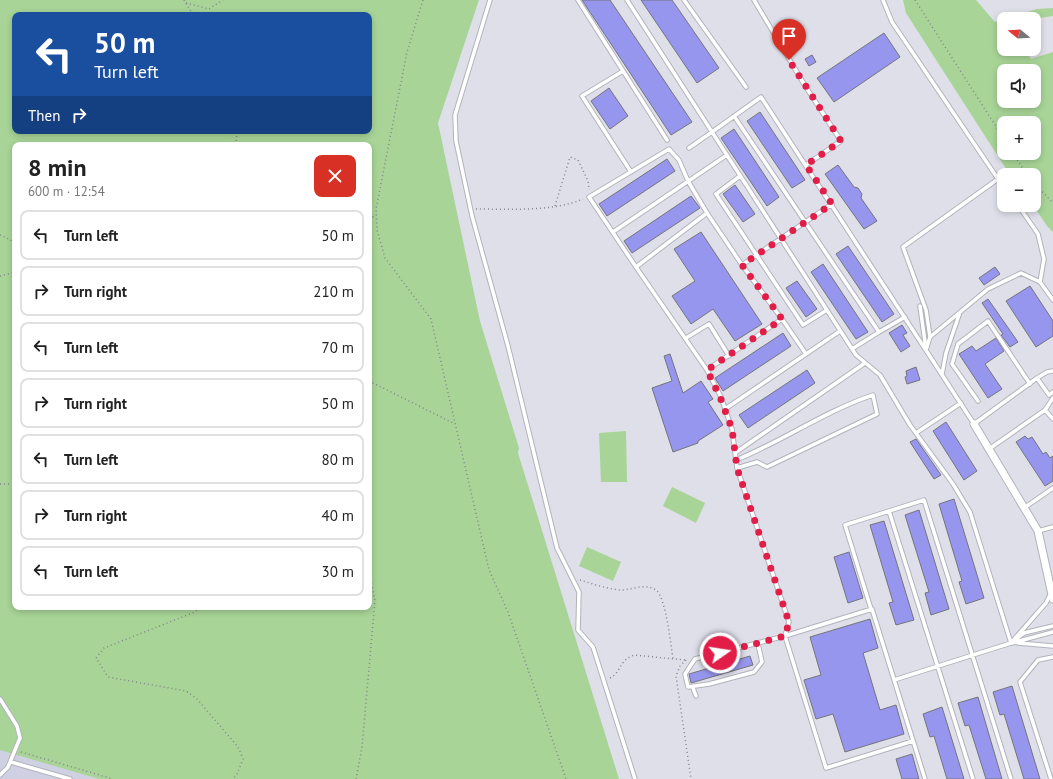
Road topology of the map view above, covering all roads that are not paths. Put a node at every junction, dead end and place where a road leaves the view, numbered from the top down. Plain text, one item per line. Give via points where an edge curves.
1 (490, 0) edge
2 (578, 0) edge
3 (627, 0) edge
4 (684, 0) edge
5 (754, 0) edge
6 (883, 0) edge
7 (623, 71) junction
8 (746, 87) dead end
9 (734, 116) junction
10 (712, 132) junction
11 (667, 140) dead end
12 (689, 148) dead end
13 (727, 155) junction
14 (806, 165) junction
15 (631, 172) junction
16 (740, 176) junction
17 (997, 177) edge
18 (997, 179) edge
19 (688, 181) junction
20 (832, 204) junction
21 (1023, 212) edge
22 (707, 213) junction
23 (805, 222) junction
24 (613, 232) junction
25 (781, 239) junction
26 (756, 255) junction
27 (742, 265) junction
28 (636, 267) junction
29 (1040, 282) junction
30 (1053, 300) edge
31 (920, 306) dead end
32 (827, 310) junction
33 (960, 311) junction
34 (905, 317) junction
35 (782, 319) junction
36 (840, 331) junction
37 (879, 332) junction
38 (930, 337) junction
39 (686, 338) junction
40 (852, 349) junction
41 (926, 350) junction
42 (806, 354) junction
43 (729, 356) junction
44 (865, 363) junction
45 (707, 370) junction
46 (1053, 371) edge
47 (942, 374) junction
48 (1037, 378) junction
49 (1030, 384) junction
50 (1053, 392) edge
51 (1053, 398) edge
52 (978, 401) dead end
53 (961, 403) junction
54 (725, 409) junction
55 (1045, 410) junction
56 (1053, 419) edge
57 (974, 424) junction
58 (916, 433) junction
59 (989, 449) junction
60 (735, 453) junction
61 (736, 460) junction
62 (737, 468) junction
63 (1053, 488) edge
64 (1024, 508) junction
65 (889, 511) junction
66 (1053, 527) edge
67 (1038, 531) junction
68 (1052, 596) edge
69 (871, 609) junction
70 (1053, 626) edge
71 (1053, 632) edge
72 (785, 636) junction
73 (758, 644) junction
74 (1011, 644) junction
75 (1053, 646) edge
76 (972, 656) junction
77 (1053, 657) edge
78 (938, 667) junction
79 (894, 680) junction
80 (693, 688) junction
81 (696, 696) dead end
82 (0, 698) edge
83 (913, 741) junction
84 (11, 762) junction
85 (0, 774) edge
86 (70, 779) edge
87 (635, 779) edge
88 (925, 779) edge
89 (973, 779) edge
90 (1011, 779) edge
91 (1051, 779) edge

1 - 87 lane via 455,115 456,141 470,209 508,346 558,548 580,592 578,630 593,647
2 - 7 lane
3 - 10 lane
4 - 8 lane
5 - 14 lane via 841,141
6 - 17 lane via 892,22
7 - 11 lane
7 - 15 lane via 582,96
9 - 10 lane
9 - 14 lane via 761,97
9 - 23 lane
10 - 12 lane
10 - 13 lane
13 - 16 lane
13 - 19 lane
14 - 20 lane
15 - 19 lane via 669,149 679,160
15 - 24 lane via 590,197
16 - 25 lane
16 - 26 lane via 716,194
18 - 38 lane via 903,248 926,310
19 - 22 lane
19 - 24 lane
20 - 23 lane
20 - 34 lane
21 - 29 lane via 1038,234 1044,259
22 - 27 lane
22 - 28 lane
23 - 25 lane
23 - 37 lane
24 - 28 lane
25 - 26 lane
25 - 32 lane
26 - 27 lane
26 - 32 lane via 803,326
27 - 35 lane
28 - 39 lane
29 - 30 lane
29 - 33 lane via 1021,273 988,288
31 - 41 lane
32 - 36 lane
33 - 38 lane
33 - 47 lane
34 - 37 lane
34 - 41 lane
35 - 42 lane
35 - 43 lane
36 - 40 lane
36 - 42 lane
37 - 40 lane
38 - 41 lane
39 - 43 lane via 709,324
39 - 45 lane
40 - 44 lane
41 - 47 lane
42 - 54 lane
43 - 45 lane
44 - 58 lane via 880,375
44 - 60 lane
45 - 54 lane
46 - 48 lane
47 - 53 lane
48 - 49 lane
48 - 50 lane via 1049,395
49 - 52 lane via 988,321 958,344 952,364
49 - 57 lane
51 - 55 lane
53 - 57 lane
53 - 58 lane
54 - 60 lane via 732,429
55 - 56 lane
55 - 59 lane
57 - 59 street
58 - 74 lane via 970,512
59 - 64 street
60 - 61 lane
61 - 62 lane
61 - 62 lane via 759,451 856,400 873,395 877,414 767,467 757,462
62 - 72 lane via 789,622
63 - 64 lane
64 - 67 street
65 - 69 lane via 845,525
65 - 76 lane via 924,500
65 - 78 lane
66 - 67 lane
67 - 68 street
68 - 74 lane
69 - 72 lane
69 - 79 lane
70 - 74 lane via 1024,633
71 - 74 lane
72 - 73 lane
72 - 83 lane via 826,768
73 - 80 lane via 762,662 754,672
73 - 80 lane via 695,659 685,674 688,687
74 - 75 lane
74 - 76 lane
76 - 78 lane
76 - 90 lane
77 - 91 lane via 1038,660 1020,682
78 - 79 lane
78 - 89 lane
79 - 83 lane
80 - 81 lane
82 - 84 lane via 17,726 20,738
83 - 88 lane
84 - 85 lane
84 - 86 lane

